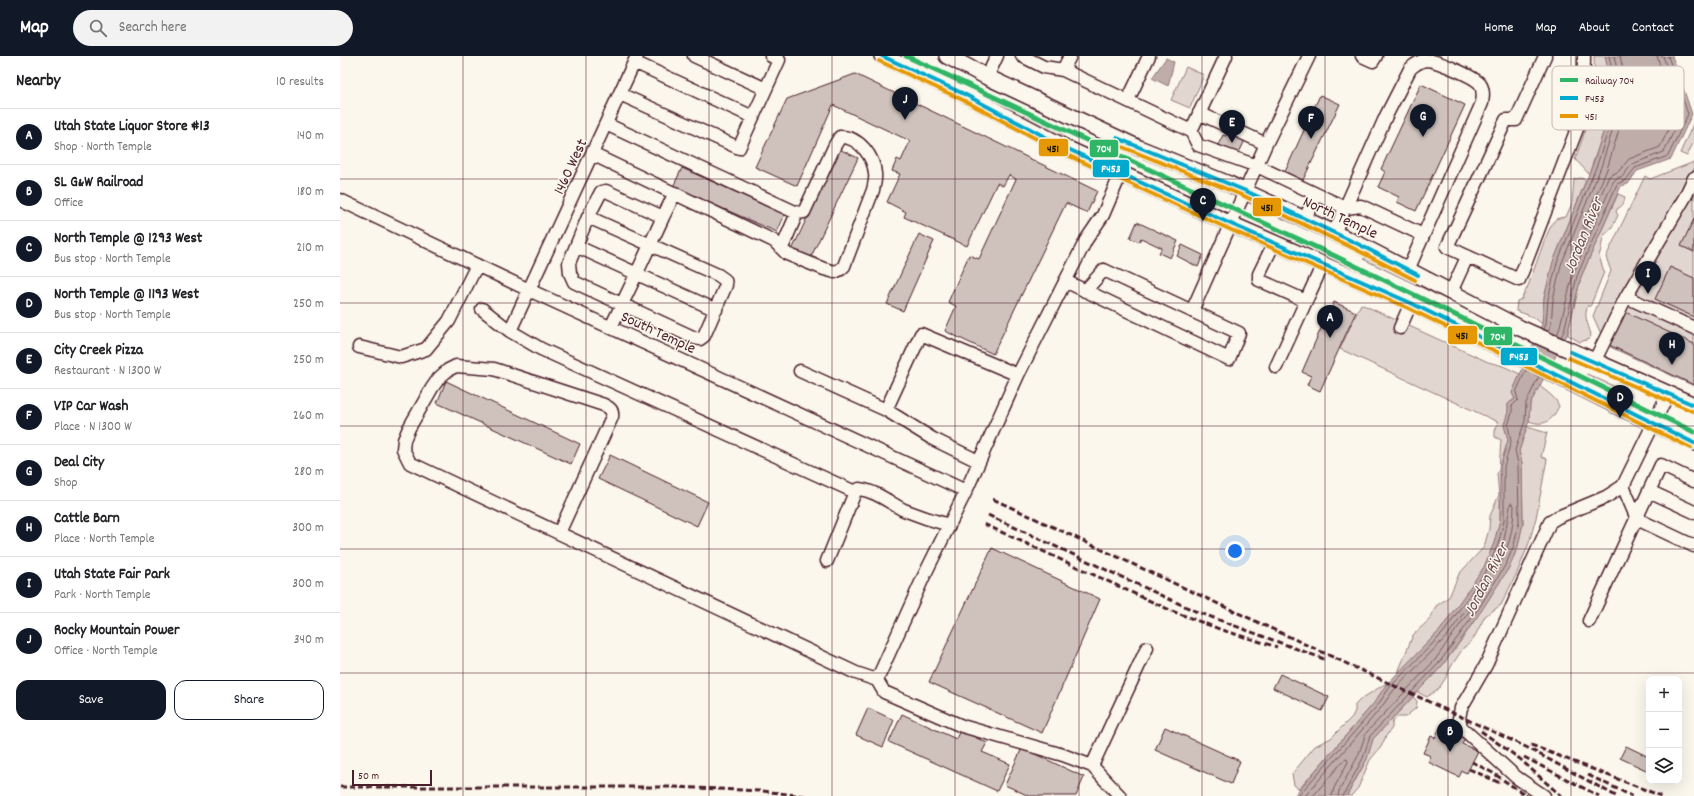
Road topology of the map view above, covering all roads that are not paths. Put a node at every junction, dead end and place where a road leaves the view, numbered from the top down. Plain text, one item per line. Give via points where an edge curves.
1 (694, 56) edge
2 (771, 56) edge
3 (882, 56) edge
4 (947, 56) edge
5 (997, 56) edge
6 (1022, 56) edge
7 (1070, 56) edge
8 (1149, 56) edge
9 (1226, 56) edge
10 (1309, 56) edge
11 (1362, 56) edge
12 (1544, 56) edge
13 (1584, 56) edge
14 (636, 59) edge
15 (1375, 59) edge
16 (1584, 66) edge
17 (1063, 70) junction
18 (987, 77) junction
19 (766, 89) junction
20 (620, 94) junction
21 (1128, 100) junction
22 (1199, 113) junction
23 (754, 117) junction
24 (606, 124) junction
25 (1576, 130) edge
26 (1191, 131) junction
27 (1266, 144) junction
28 (592, 154) junction
29 (1257, 166) junction
30 (1121, 173) junction
31 (1694, 178) edge
32 (1246, 192) junction
33 (675, 194) junction
34 (1316, 194) junction
35 (1689, 199) edge
36 (340, 200) edge
37 (1346, 208) junction
38 (797, 213) junction
39 (588, 217) junction
40 (663, 217) junction
41 (1305, 219) junction
42 (1231, 224) junction
43 (1334, 232) junction
44 (1423, 235) junction
45 (1274, 243) junction
46 (650, 245) junction
47 (576, 246) junction
48 (782, 248) junction
49 (1467, 256) junction
50 (476, 264) junction
51 (1323, 264) junction
52 (1408, 270) junction
53 (636, 274) junction
54 (1065, 281) junction
55 (529, 290) junction
56 (1085, 291) junction
57 (1450, 292) junction
58 (1626, 297) junction
59 (1306, 301) junction
60 (1411, 303) junction
61 (622, 304) junction
62 (482, 309) dead end
63 (716, 310) junction
64 (1192, 311) junction
65 (612, 327) junction
66 (1400, 328) dead end
67 (1694, 328) edge
68 (510, 331) junction
69 (360, 347) dead end
70 (1594, 362) junction
71 (1276, 367) dead end
72 (800, 371) dead end
73 (1018, 375) junction
74 (1668, 394) junction
75 (1694, 405) edge
76 (886, 410) junction
77 (1653, 424) junction
78 (1694, 443) edge
79 (978, 461) junction
80 (1694, 481) edge
81 (1623, 486) junction
82 (966, 490) junction
83 (1649, 491) junction
84 (855, 492) junction
85 (1694, 512) edge
86 (1637, 519) junction
87 (948, 525) junction
88 (559, 533) junction
89 (1694, 546) edge
90 (827, 561) dead end
91 (1589, 621) dead end
92 (1147, 648) dead end
93 (876, 680) junction
94 (1092, 766) junction
95 (1120, 796) edge
96 (1544, 796) edge

1 - 19 street
2 - 19 street via 779,60
3 - 30 main road
4 - 18 main road, North Temple
5 - 18 street
6 - 17 street via 1044,67
7 - 17 street
8 - 21 street
9 - 22 street
10 - 27 street
11 - 15 street
12 - 49 street via 1516,120 1506,120 1447,247
13 - 16 street
14 - 20 street, 1460 West
14 - 23 street
17 - 21 street
18 - 32 main road, North Temple via 1139,148
19 - 23 street
20 - 23 street via 739,148
20 - 24 street, 1460 West
21 - 26 street
22 - 26 street
22 - 27 street
24 - 28 street, 1460 West
24 - 38 street
25 - 49 street via 1519,280
26 - 29 street via 1198,145
27 - 29 street
28 - 33 street
28 - 55 street, 1460 West
29 - 32 street
29 - 34 street
30 - 42 main road
30 - 54 street via 1103,215 1086,240
31 - 35 street
32 - 41 main road, North Temple
32 - 42 street
33 - 40 street
33 - 48 street via 774,241
34 - 37 street
34 - 41 street
35 - 58 street
36 - 50 street, South Temple
37 - 43 street
37 - 44 street via 1361,206
37 - 44 street via 1386,116 1410,69 1415,63 1436,61 1476,80 1480,83 1483,94 1482,103
38 - 48 street
38 - 48 street via 804,212 840,137 856,141 871,159 875,178 844,266 835,272 824,269 787,254
39 - 40 street via 601,192 606,190
39 - 46 street
39 - 47 street
40 - 46 street
41 - 43 main road, North Temple
42 - 45 main road
42 - 64 street
43 - 52 main road, North Temple
44 - 52 street
45 - 51 main road
45 - 59 street via 1259,274 1259,280
46 - 53 street
46 - 63 street via 725,280 726,285
47 - 53 street
47 - 61 street via 569,263 574,282
49 - 57 street
50 - 55 street, South Temple
50 - 69 street via 449,321 426,349 401,357
51 - 59 street
51 - 60 main road
52 - 57 main road, North Temple
53 - 61 street
53 - 63 street
54 - 56 street
54 - 73 street
55 - 65 street, South Temple
55 - 68 street, 1460 West
56 - 64 street via 1104,270
56 - 64 street via 1229,359 1239,333
57 - 70 main road, North Temple
58 - 67 street
58 - 70 street
59 - 71 street
60 - 66 street
60 - 77 main road
61 - 63 street via 700,339 704,336
61 - 65 street
62 - 68 street
65 - 82 street, South Temple
68 - 84 street via 541,349
70 - 74 main road, North Temple
72 - 76 street
73 - 76 street via 921,334
73 - 79 street
74 - 75 main road, North Temple
74 - 77 street
76 - 79 street via 933,439
77 - 78 main road
77 - 81 street
79 - 82 street
80 - 83 street via 1661,465
81 - 86 street
81 - 96 street via 1606,497 1558,516 1550,522 1486,665 1461,708 1461,727 1516,777
82 - 87 street
83 - 85 street
83 - 86 street
84 - 87 street via 864,489 904,510
84 - 90 street
86 - 89 street
86 - 91 street
87 - 93 street
88 - 88 street via 410,463 403,449 404,440 432,388 448,370 456,366 494,369 604,405 613,412
88 - 93 street via 856,673
92 - 94 street
93 - 94 street via 884,692 962,726 1063,754
94 - 95 street

